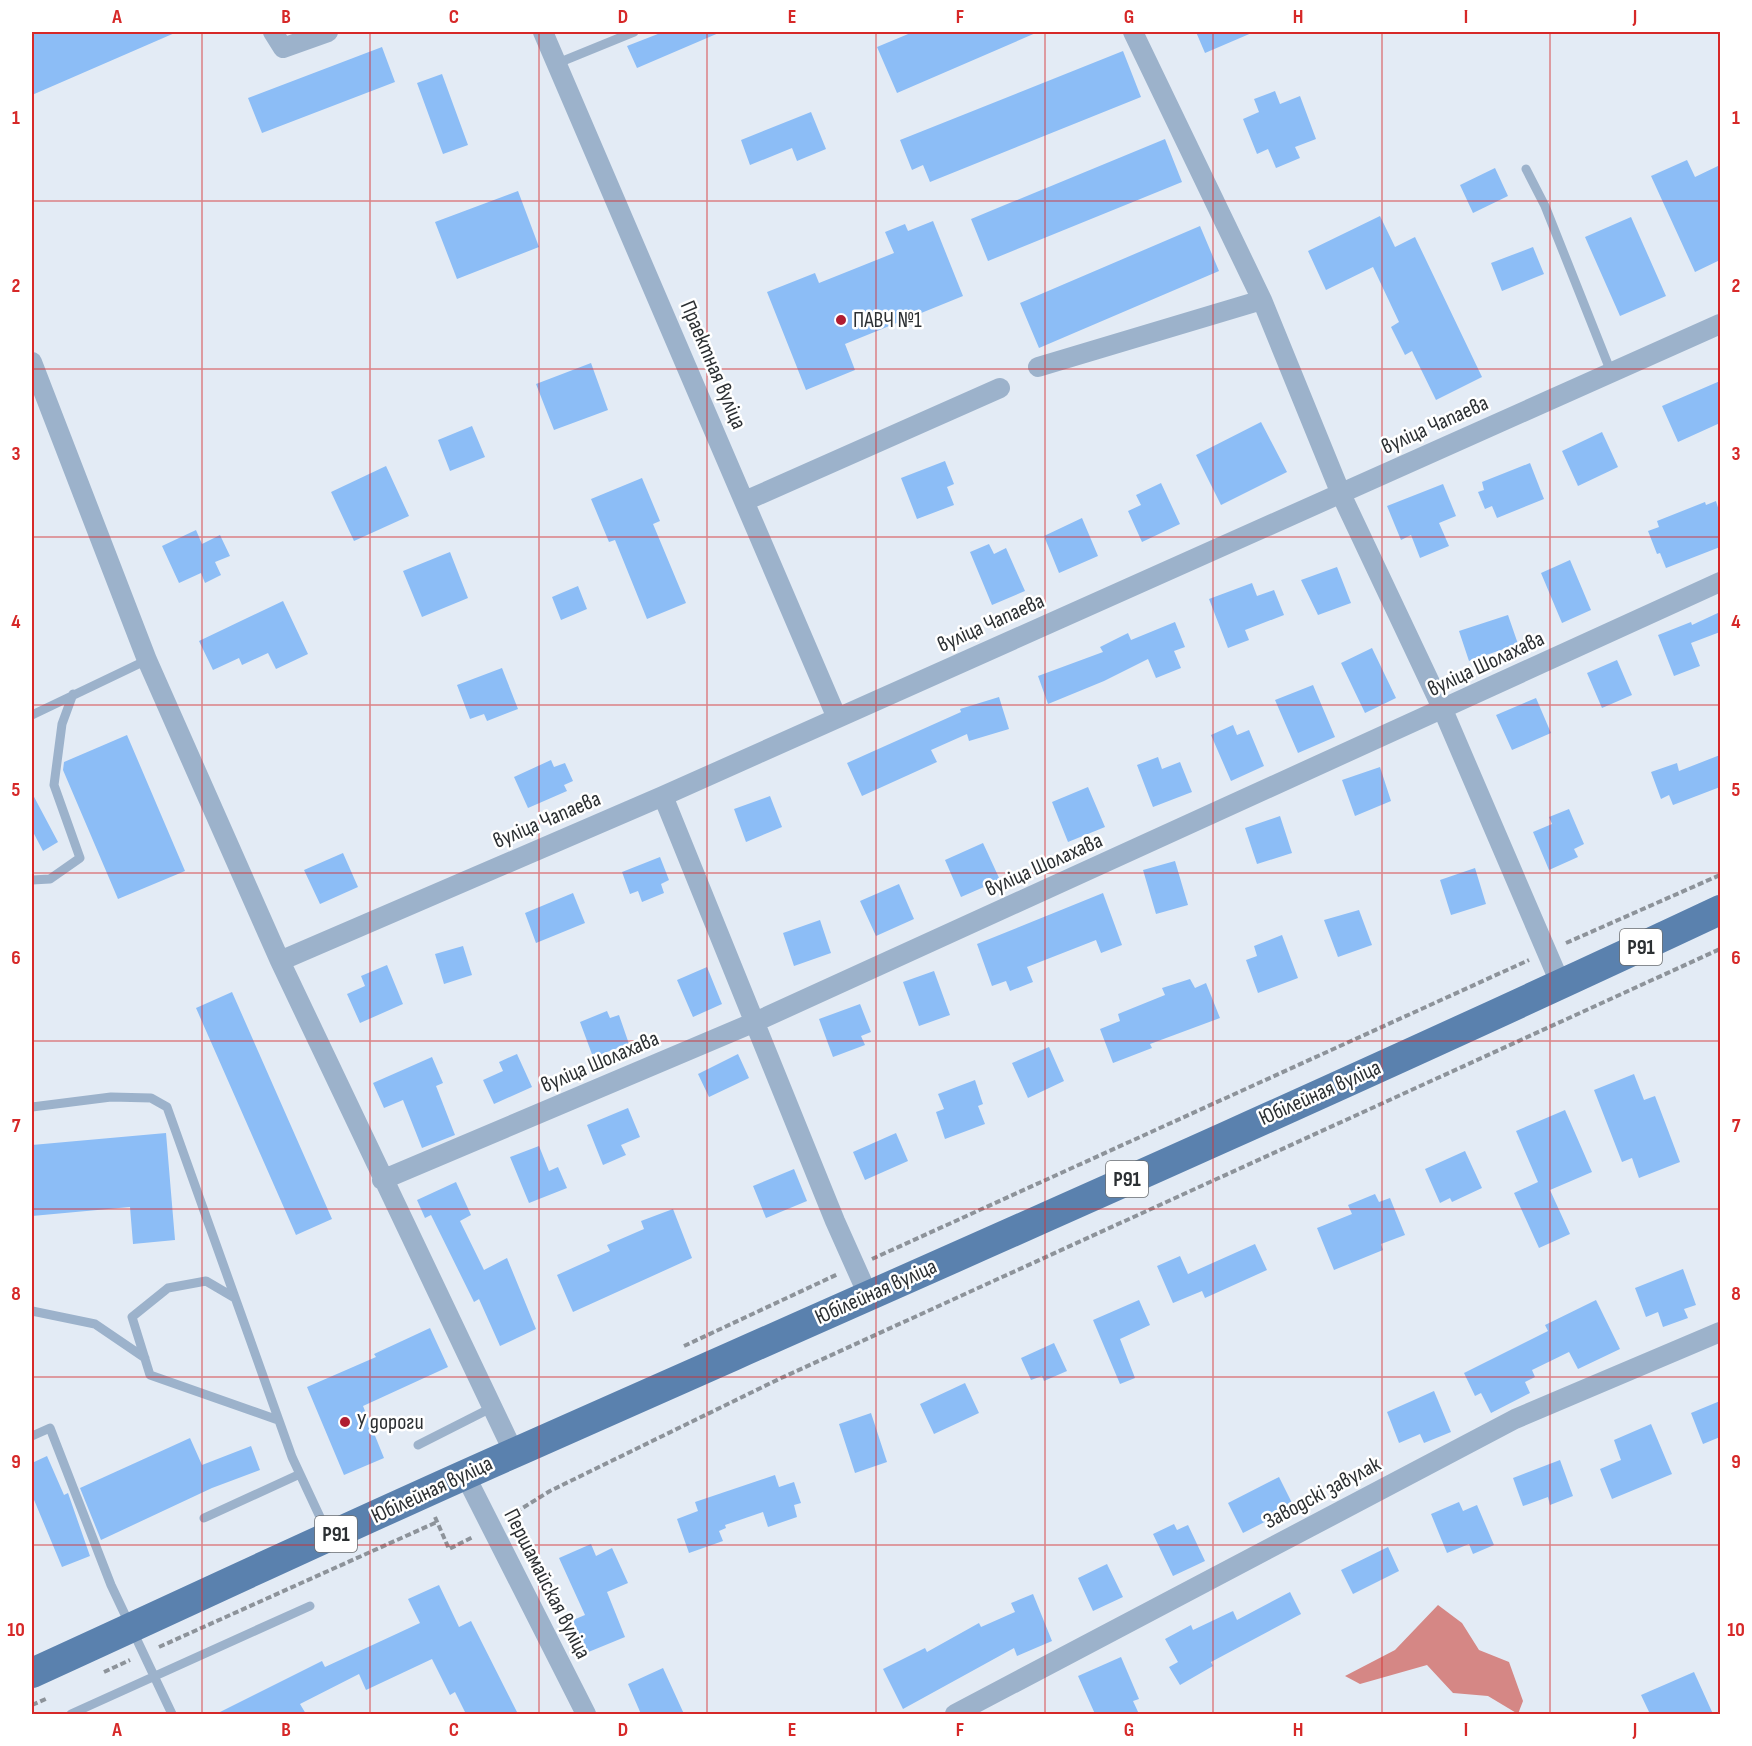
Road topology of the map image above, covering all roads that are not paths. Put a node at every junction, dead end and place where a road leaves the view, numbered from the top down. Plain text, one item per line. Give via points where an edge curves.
1 (273, 32) edge
2 (328, 32) edge
3 (543, 32) edge
4 (634, 32) edge
5 (1133, 32) edge
6 (558, 63) junction
7 (1526, 169) dead end
8 (1262, 300) junction
9 (1720, 324) edge
10 (32, 362) edge
11 (1038, 367) dead end
12 (1611, 372) junction
13 (1000, 388) dead end
14 (1341, 494) junction
15 (745, 501) junction
16 (1720, 582) edge
17 (147, 660) junction
18 (73, 694) junction
19 (1443, 710) junction
20 (32, 715) edge
21 (837, 718) junction
22 (663, 796) junction
23 (32, 880) edge
24 (1720, 910) edge
25 (280, 961) junction
26 (1561, 985) junction
27 (755, 1022) junction
28 (32, 1107) edge
29 (382, 1180) junction
30 (868, 1295) junction
31 (235, 1298) junction
32 (32, 1311) edge
33 (1720, 1332) edge
34 (145, 1358) junction
35 (493, 1407) junction
36 (278, 1420) junction
37 (32, 1436) edge
38 (418, 1445) dead end
39 (514, 1453) junction
40 (300, 1474) junction
41 (465, 1475) junction
42 (204, 1518) dead end
43 (329, 1537) junction
44 (310, 1606) dead end
45 (132, 1628) junction
46 (32, 1673) edge
47 (154, 1675) junction
48 (71, 1714) edge
49 (172, 1714) edge
50 (586, 1714) edge
51 (955, 1714) edge

1 - 2 street via 284,48
3 - 6 street, Праектная вуліца
4 - 6 lane
5 - 8 street
6 - 15 street, Праектная вуліца
7 - 12 lane via 1545,206
8 - 11 street
8 - 14 street
9 - 12 street, вуліца Чапаева
10 - 17 street
12 - 14 street, вуліца Чапаева
13 - 15 street
14 - 19 street
14 - 21 street, вуліца Чапаева
15 - 21 street, Праектная вуліца
16 - 19 street, вуліца Шолахава
17 - 18 lane
17 - 25 street
18 - 20 lane
18 - 23 lane via 61,727 54,785 80,858 50,879
19 - 26 street
19 - 27 street, вуліца Шолахава
21 - 22 street, вуліца Чапаева
22 - 25 street, вуліца Чапаева
22 - 27 street
24 - 26 main road, Юбілейная вуліца / Р91
25 - 29 street
26 - 30 main road, Юбілейная вуліца / Р91
27 - 29 street, вуліца Шолахава
27 - 30 street
28 - 31 lane via 111,1097 151,1098 168,1107
29 - 35 street
30 - 39 main road, Юбілейная вуліца / Р91
31 - 34 lane via 207,1281 168,1288 132,1317
31 - 36 lane
32 - 34 lane via 96,1324
33 - 51 street, Заводскі завулак via 1515,1419
34 - 36 lane via 150,1375
35 - 38 lane
35 - 39 street
36 - 40 lane
37 - 45 lane via 50,1428 111,1585
39 - 41 main road, Юбілейная вуліца / Р91
40 - 42 lane
40 - 43 lane
41 - 43 main road, Юбілейная вуліца / Р91
41 - 50 street, Першамайская вуліца
43 - 45 main road, Юбілейная вуліца / Р91
44 - 47 lane
45 - 46 main road, Юбілейная вуліца / Р91
45 - 47 lane
47 - 48 lane
47 - 49 lane

